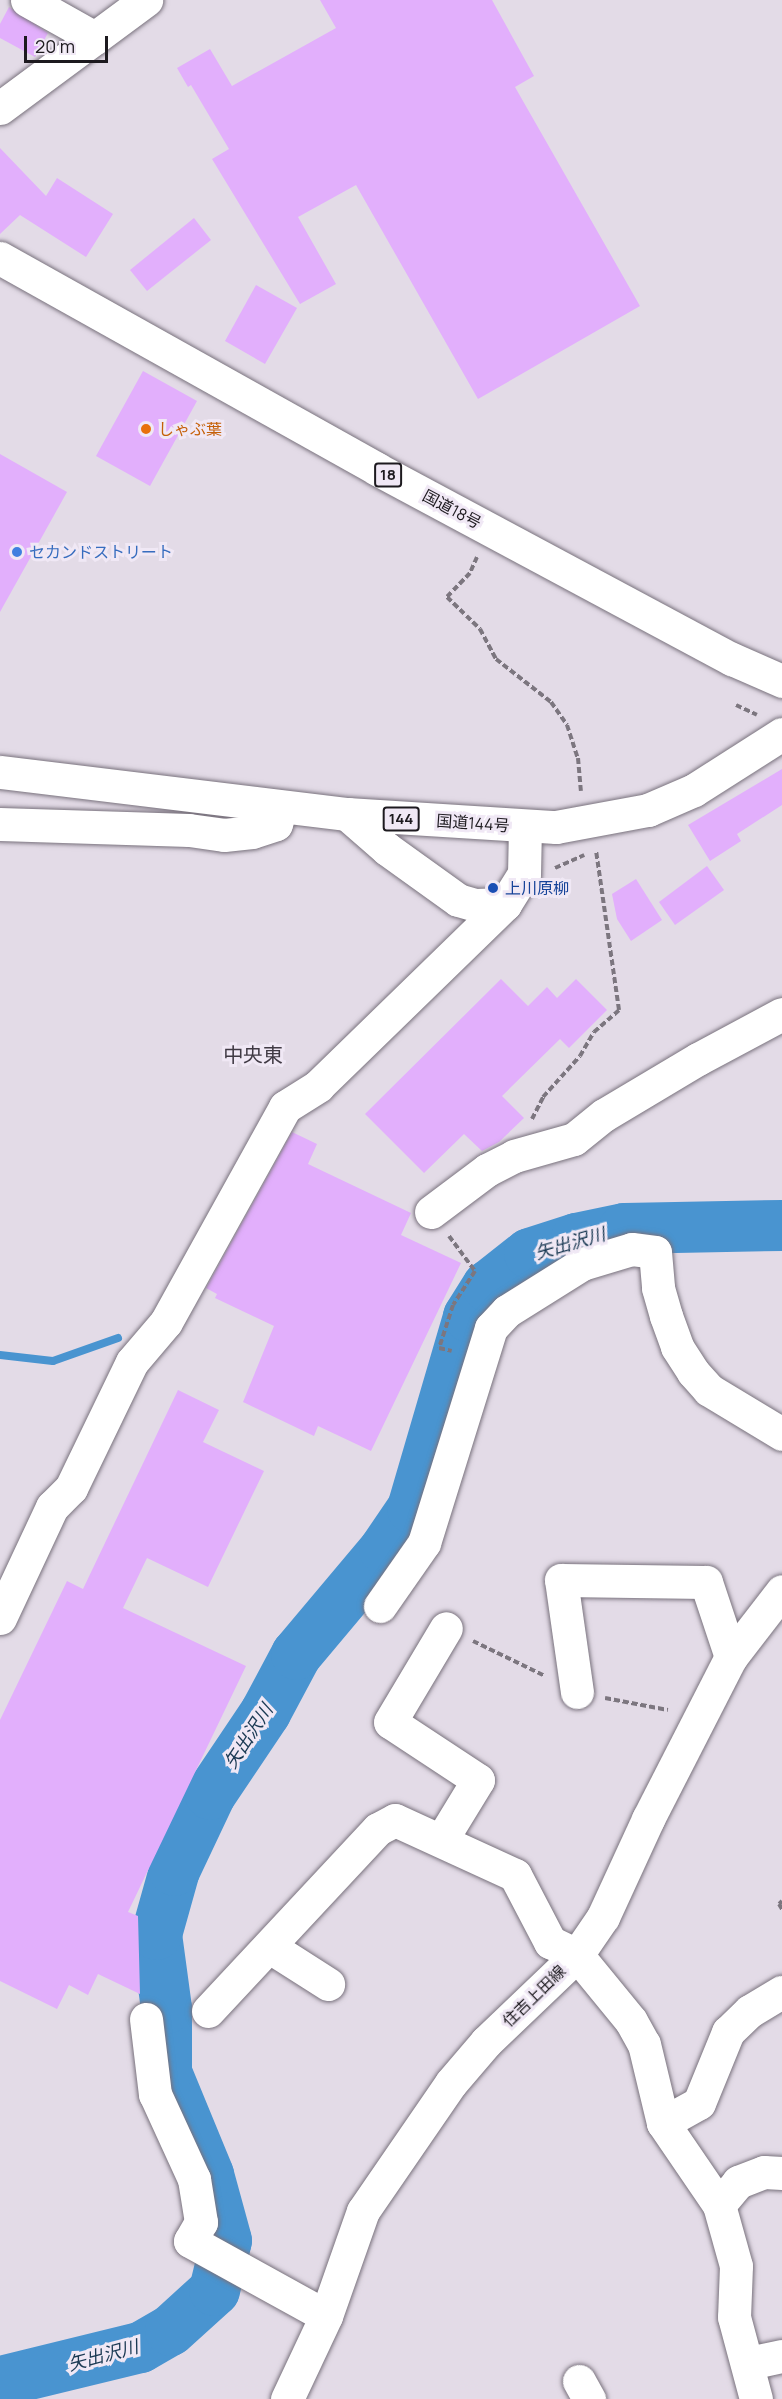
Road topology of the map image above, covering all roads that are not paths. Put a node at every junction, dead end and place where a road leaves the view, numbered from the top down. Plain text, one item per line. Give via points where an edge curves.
1 (27, 0) edge
2 (147, 0) edge
3 (95, 38) junction
4 (0, 108) edge
5 (0, 258) edge
6 (782, 681) edge
7 (782, 734) edge
8 (0, 772) edge
9 (281, 807) junction
10 (347, 814) junction
11 (0, 824) edge
12 (525, 827) junction
13 (505, 904) junction
14 (782, 1014) edge
15 (431, 1212) road end
16 (782, 1434) edge
17 (782, 1591) edge
18 (380, 1606) dead end
19 (0, 1618) edge
20 (446, 1628) dead end
21 (731, 1657) junction
22 (577, 1692) dead end
23 (442, 1839) junction
24 (270, 1947) junction
25 (577, 1955) junction
26 (328, 1984) dead end
27 (782, 1992) edge
28 (208, 2011) dead end
29 (146, 2019) dead end
30 (663, 2123) junction
31 (782, 2174) edge
32 (719, 2205) junction
33 (326, 2316) junction
34 (782, 2356) edge
35 (749, 2363) junction
36 (287, 2399) edge
37 (756, 2399) edge

1 - 3 main road
2 - 3 main road
3 - 4 main road
5 - 6 main road, 国道18号 / 18 via 490,529 732,659
7 - 12 main road, 国道144号 / 144 via 694,790 590,837
8 - 9 main road, 国道144号 / 144
9 - 10 main road, 国道144号 / 144
9 - 11 main road via 276,824 224,835 189,830
10 - 12 main road, 国道144号 / 144
10 - 13 main road via 387,849 458,900 476,905
12 - 13 main road via 524,874
13 - 19 main road via 318,1086 285,1107 166,1322 132,1362 71,1488 52,1507
14 - 15 main road via 604,1115 574,1139 513,1156 487,1170
16 - 18 main road via 709,1390 693,1372 677,1347 666,1316 658,1288 655,1252 632,1249 582,1264 507,1311 491,1328 423,1543
17 - 21 main road, 住吉上田線
20 - 23 main road via 390,1722 478,1780
21 - 22 main road via 706,1582 561,1581
21 - 25 main road, 住吉上田線 via 603,1917
23 - 24 main road via 395,1821 378,1828
23 - 25 main road via 515,1875 550,1942
24 - 26 main road
24 - 28 main road
25 - 30 main road via 631,2021 644,2044
25 - 33 main road, 住吉上田線 via 486,2042 451,2083 363,2211
27 - 30 main road via 728,2032 699,2103
29 - 33 main road via 155,2094 194,2179 201,2222 190,2241
30 - 32 main road
31 - 32 main road via 764,2172 738,2182
32 - 35 main road via 736,2266 734,2317
33 - 36 main road, 住吉上田線
34 - 35 main road
35 - 37 main road

